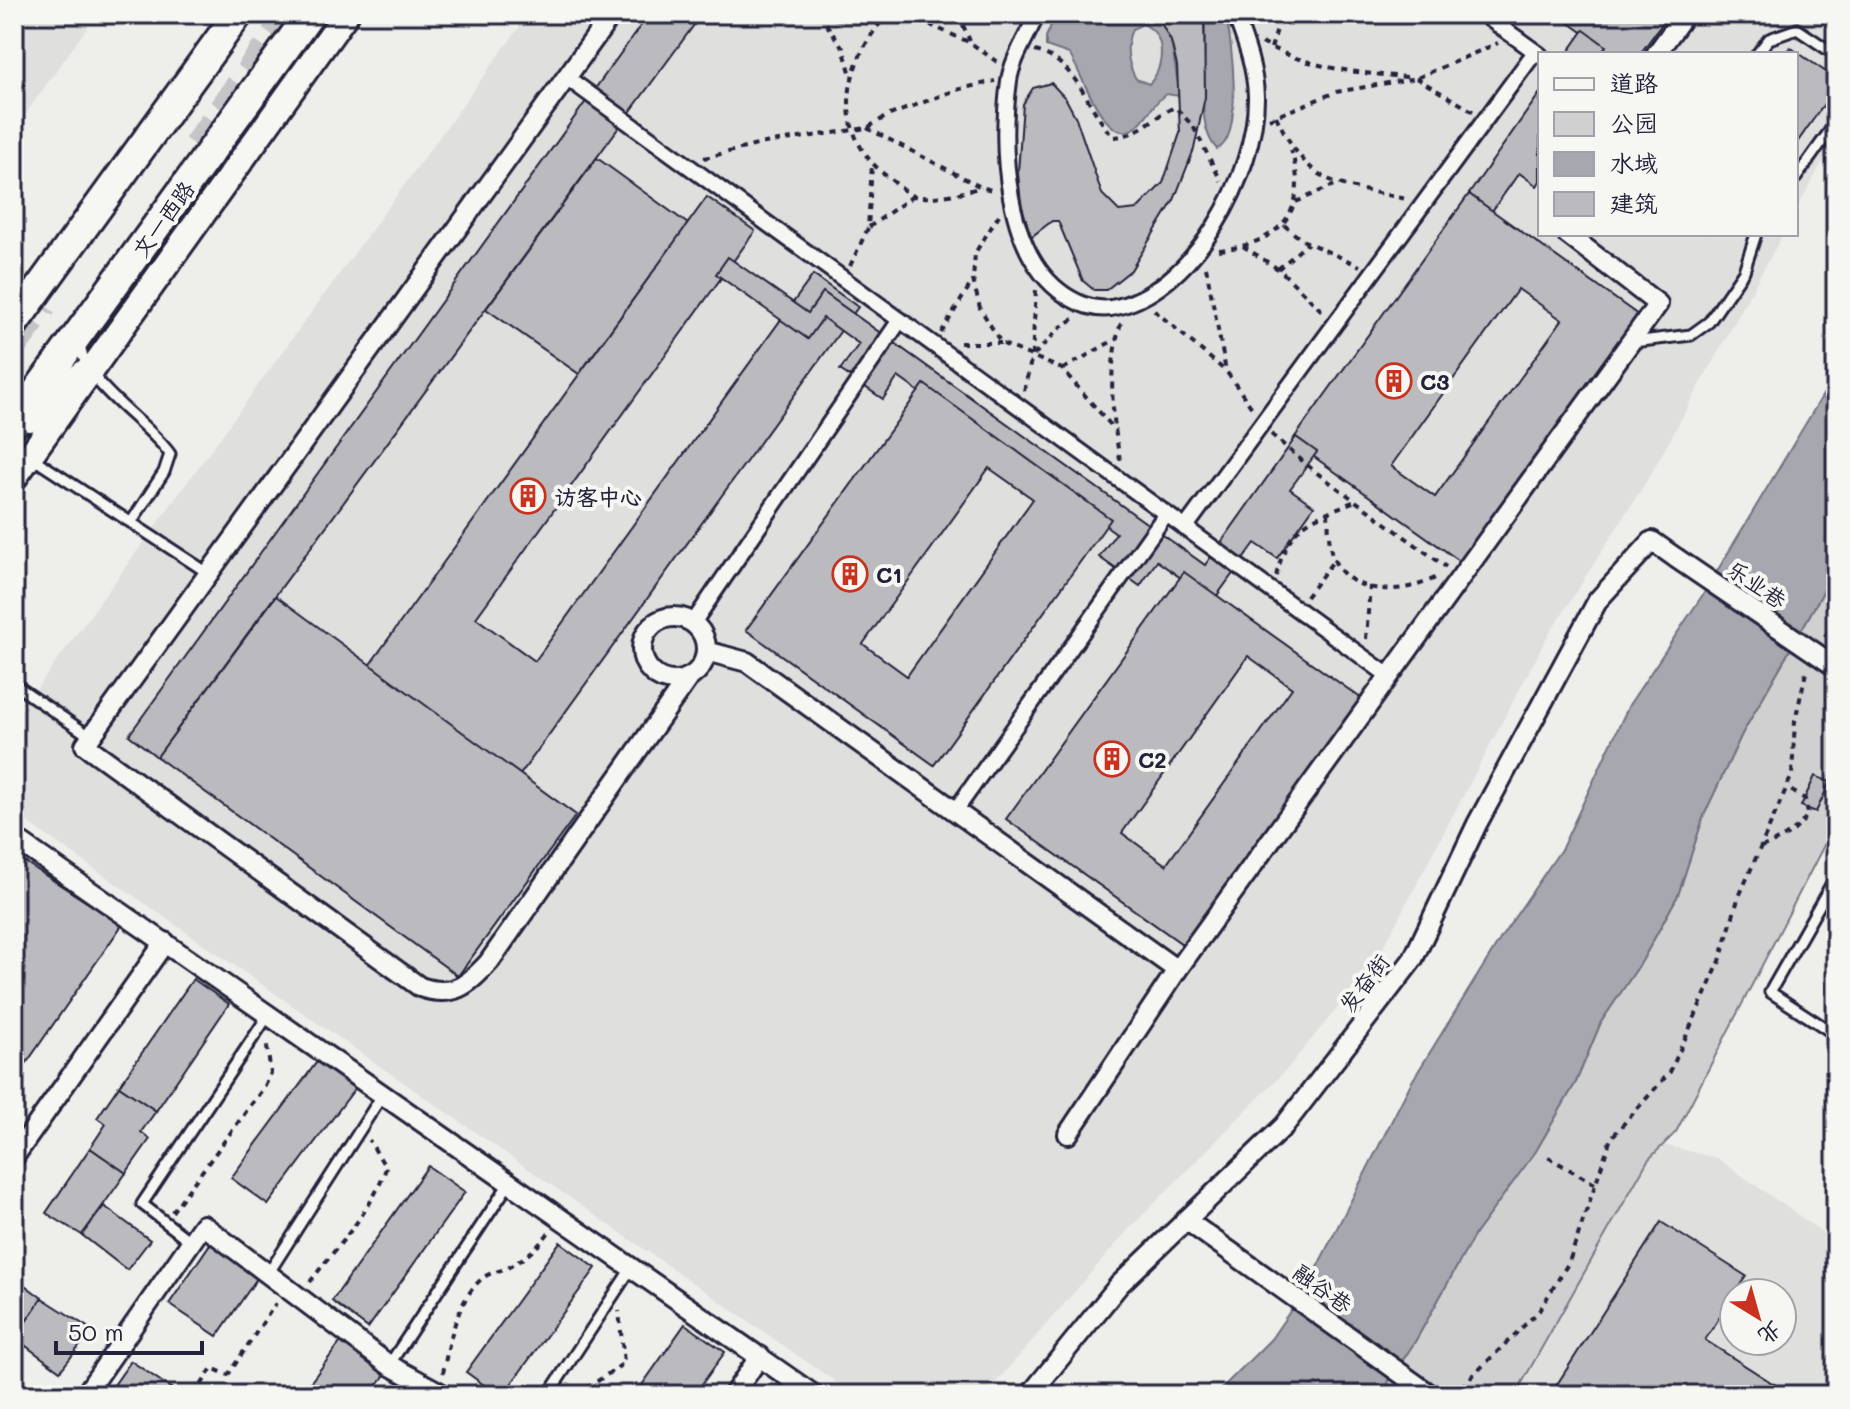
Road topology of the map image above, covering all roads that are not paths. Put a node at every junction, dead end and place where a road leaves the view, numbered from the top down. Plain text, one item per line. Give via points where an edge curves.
1 (238, 14) edge
2 (310, 14) edge
3 (346, 14) edge
4 (612, 14) edge
5 (1037, 14) edge
6 (1235, 14) edge
7 (1483, 14) edge
8 (1685, 14) edge
9 (1657, 52) edge
10 (1759, 52) edge
11 (1537, 54) edge
12 (1836, 55) edge
13 (566, 77) junction
14 (1836, 122) edge
15 (1798, 175) edge
16 (1570, 236) edge
17 (1751, 236) edge
18 (900, 320) junction
19 (14, 323) edge
20 (79, 334) junction
21 (1630, 342) junction
22 (88, 372) junction
23 (14, 423) edge
24 (14, 430) edge
25 (22, 451) edge
26 (14, 478) edge
27 (1166, 514) junction
28 (132, 521) junction
29 (1185, 528) junction
30 (1652, 541) joint
31 (208, 573) junction
32 (693, 623) junction
33 (706, 651) junction
34 (1836, 667) edge
35 (1389, 676) junction
36 (689, 677) junction
37 (14, 684) edge
38 (91, 737) junction
39 (955, 811) junction
40 (14, 838) edge
41 (1836, 876) edge
42 (165, 942) junction
43 (1177, 970) junction
44 (265, 1019) junction
45 (1836, 1035) edge
46 (383, 1094) junction
47 (1068, 1134) dead end
48 (14, 1157) edge
49 (510, 1182) junction
50 (1186, 1220) junction
51 (191, 1242) junction
52 (632, 1267) junction
53 (268, 1274) junction
54 (760, 1356) junction
55 (389, 1365) junction
56 (442, 1394) edge
57 (85, 1395) edge
58 (548, 1395) edge
59 (733, 1395) edge
60 (814, 1395) edge
61 (1030, 1395) edge
62 (1431, 1395) edge

1 - 19 main road
2 - 20 main road, 文一西路
3 - 22 main road
4 - 13 street
5 - 6 street via 1010,76 1005,135 1012,195 1026,250 1055,288 1082,306 1110,308 1135,300 1176,275 1205,249 1230,197 1256,97 1251,55
7 - 11 street
8 - 9 street
10 - 12 lane via 1769,39 1797,29
11 - 29 street
13 - 18 street
13 - 31 street
14 - 15 lane
16 - 21 street via 1658,304
17 - 21 lane via 1744,271 1709,322 1691,335
18 - 27 street
18 - 32 street
20 - 22 lane
20 - 23 main road, 文一西路
21 - 35 street
22 - 24 main road
22 - 25 main road
22 - 28 lane via 170,454
25 - 26 main road
25 - 28 lane
27 - 29 street
27 - 39 street
28 - 31 lane
29 - 35 street
30 - 34 street, 乐业巷, bridge
30 - 50 street, 发奋街 via 1598,600 1477,824 1413,959 1284,1126
31 - 38 street
32 - 33 street
32 - 36 street via 664,618 648,630 641,649 656,676
33 - 36 street
33 - 39 street via 747,662
35 - 43 street
36 - 38 street via 489,962 458,991 438,993 420,987 85,745
37 - 38 lane
39 - 43 street
40 - 42 street
41 - 45 lane via 1770,992
42 - 44 street
42 - 48 street
43 - 47 street
44 - 46 street
44 - 51 lane via 142,1204
46 - 49 street
46 - 53 lane
49 - 52 street
49 - 55 lane
50 - 61 street, 发奋街 via 1119,1285
50 - 62 street, 融谷巷
51 - 53 street via 203,1225
51 - 57 street
52 - 54 street
52 - 58 lane
53 - 55 street
54 - 59 street
54 - 60 street
55 - 56 street

